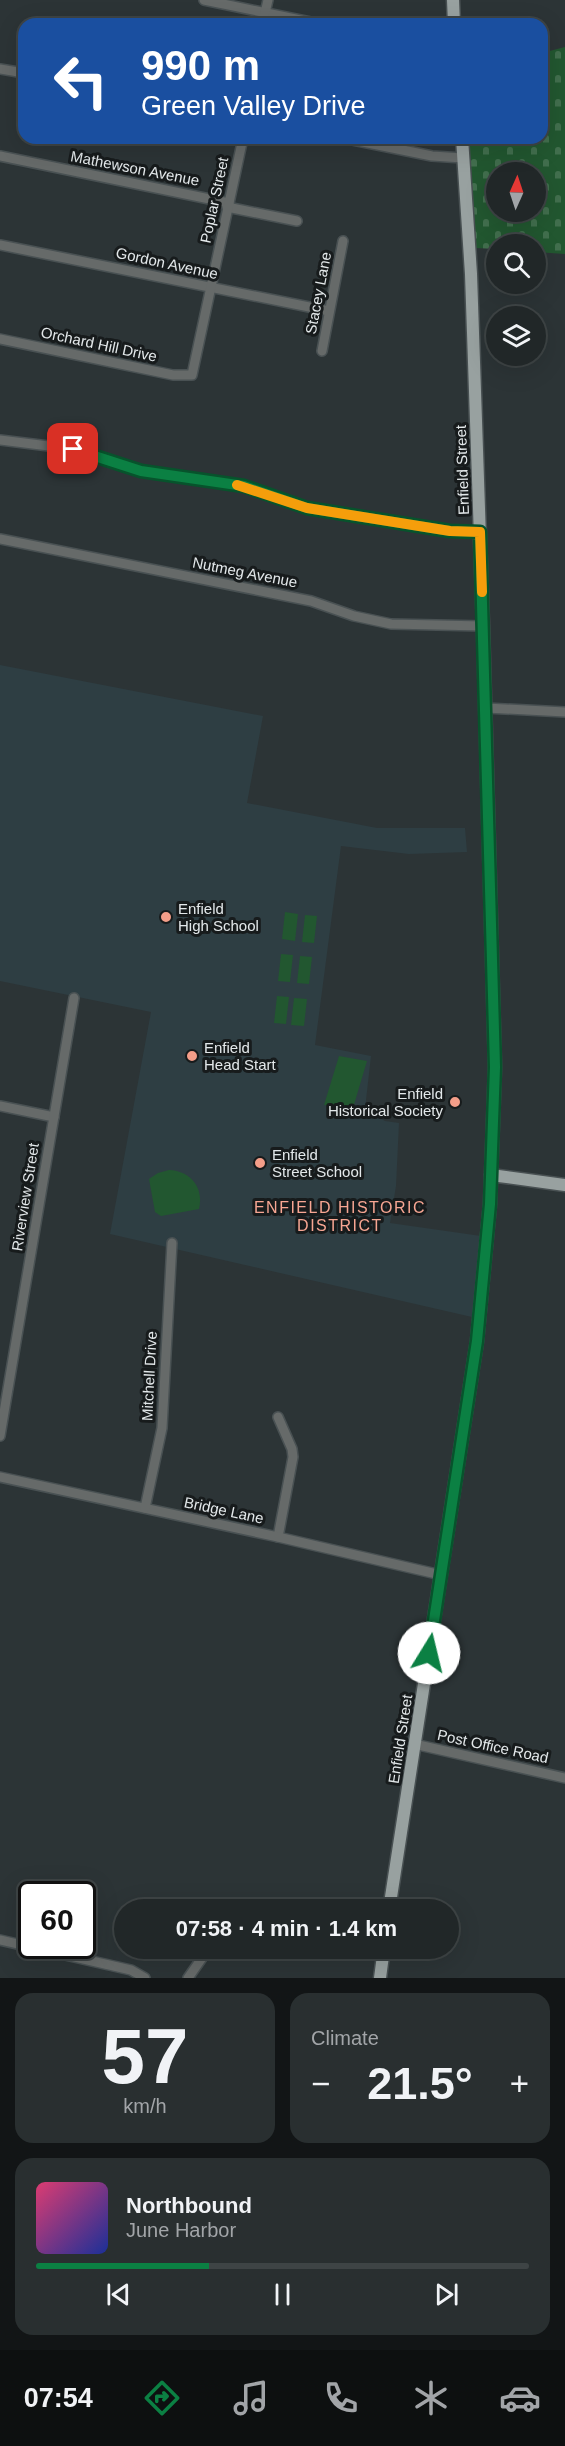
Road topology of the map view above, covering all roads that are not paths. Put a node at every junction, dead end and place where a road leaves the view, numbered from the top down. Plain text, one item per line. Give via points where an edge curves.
1 (204, 0) edge
2 (268, 0) edge
3 (453, 0) edge
4 (266, 13) junction
5 (291, 18) edge
6 (454, 18) edge
7 (0, 69) edge
8 (18, 72) edge
9 (242, 144) edge
10 (373, 144) edge
11 (462, 144) edge
12 (0, 156) edge
13 (463, 158) junction
14 (228, 205) junction
15 (297, 221) dead end
16 (343, 241) dead end
17 (0, 245) edge
18 (210, 287) junction
19 (329, 311) junction
20 (0, 339) edge
21 (322, 351) dead end
22 (192, 375) joint
23 (0, 440) edge
24 (480, 532) junction
25 (0, 539) edge
26 (483, 626) junction
27 (486, 708) junction
28 (565, 712) edge
29 (74, 998) dead end
30 (0, 1106) edge
31 (54, 1117) junction
32 (491, 1175) junction
33 (565, 1185) edge
34 (172, 1244) dead end
35 (278, 1417) dead end
36 (0, 1436) edge
37 (0, 1477) edge
38 (145, 1508) junction
39 (278, 1537) junction
40 (441, 1575) junction
41 (414, 1744) junction
42 (565, 1778) edge
43 (391, 1899) edge
44 (0, 1940) edge
45 (201, 1959) edge
46 (383, 1959) edge
47 (145, 1978) edge
48 (188, 1978) edge
49 (380, 1978) edge

1 - 4 street
2 - 4 street
3 - 6 main road
4 - 5 street
7 - 8 street
9 - 14 street, Poplar Street
10 - 13 street
11 - 13 main road, Enfield Street
12 - 14 street, Mathewson Avenue
13 - 24 main road, Enfield Street
14 - 15 street, Mathewson Avenue
14 - 18 street, Poplar Street
16 - 19 street, Stacey Lane
17 - 18 street, Gordon Avenue
18 - 19 street, Gordon Avenue
18 - 22 street, Poplar Street
19 - 21 street, Stacey Lane
20 - 22 street, Orchard Hill Drive via 173,375
23 - 24 street via 73,449 141,471 244,486 307,508 450,531
24 - 26 main road, Enfield Street
25 - 26 street, Nutmeg Avenue via 311,601 391,624
26 - 27 main road, Enfield Street
27 - 28 street
27 - 32 main road, Enfield Street via 495,1067
29 - 31 street, Riverview Street
30 - 31 street
31 - 36 street, Riverview Street
32 - 33 main road
32 - 40 main road, Enfield Street via 478,1332
34 - 38 street, Mitchell Drive via 162,1428
35 - 39 street via 293,1457
37 - 38 street, Bridge Lane
38 - 39 street, Bridge Lane
39 - 40 street, Bridge Lane
40 - 41 main road, Enfield Street
41 - 42 street, Post Office Road
41 - 43 main road, Enfield Street
44 - 47 street via 132,1970
45 - 48 street
46 - 49 main road

